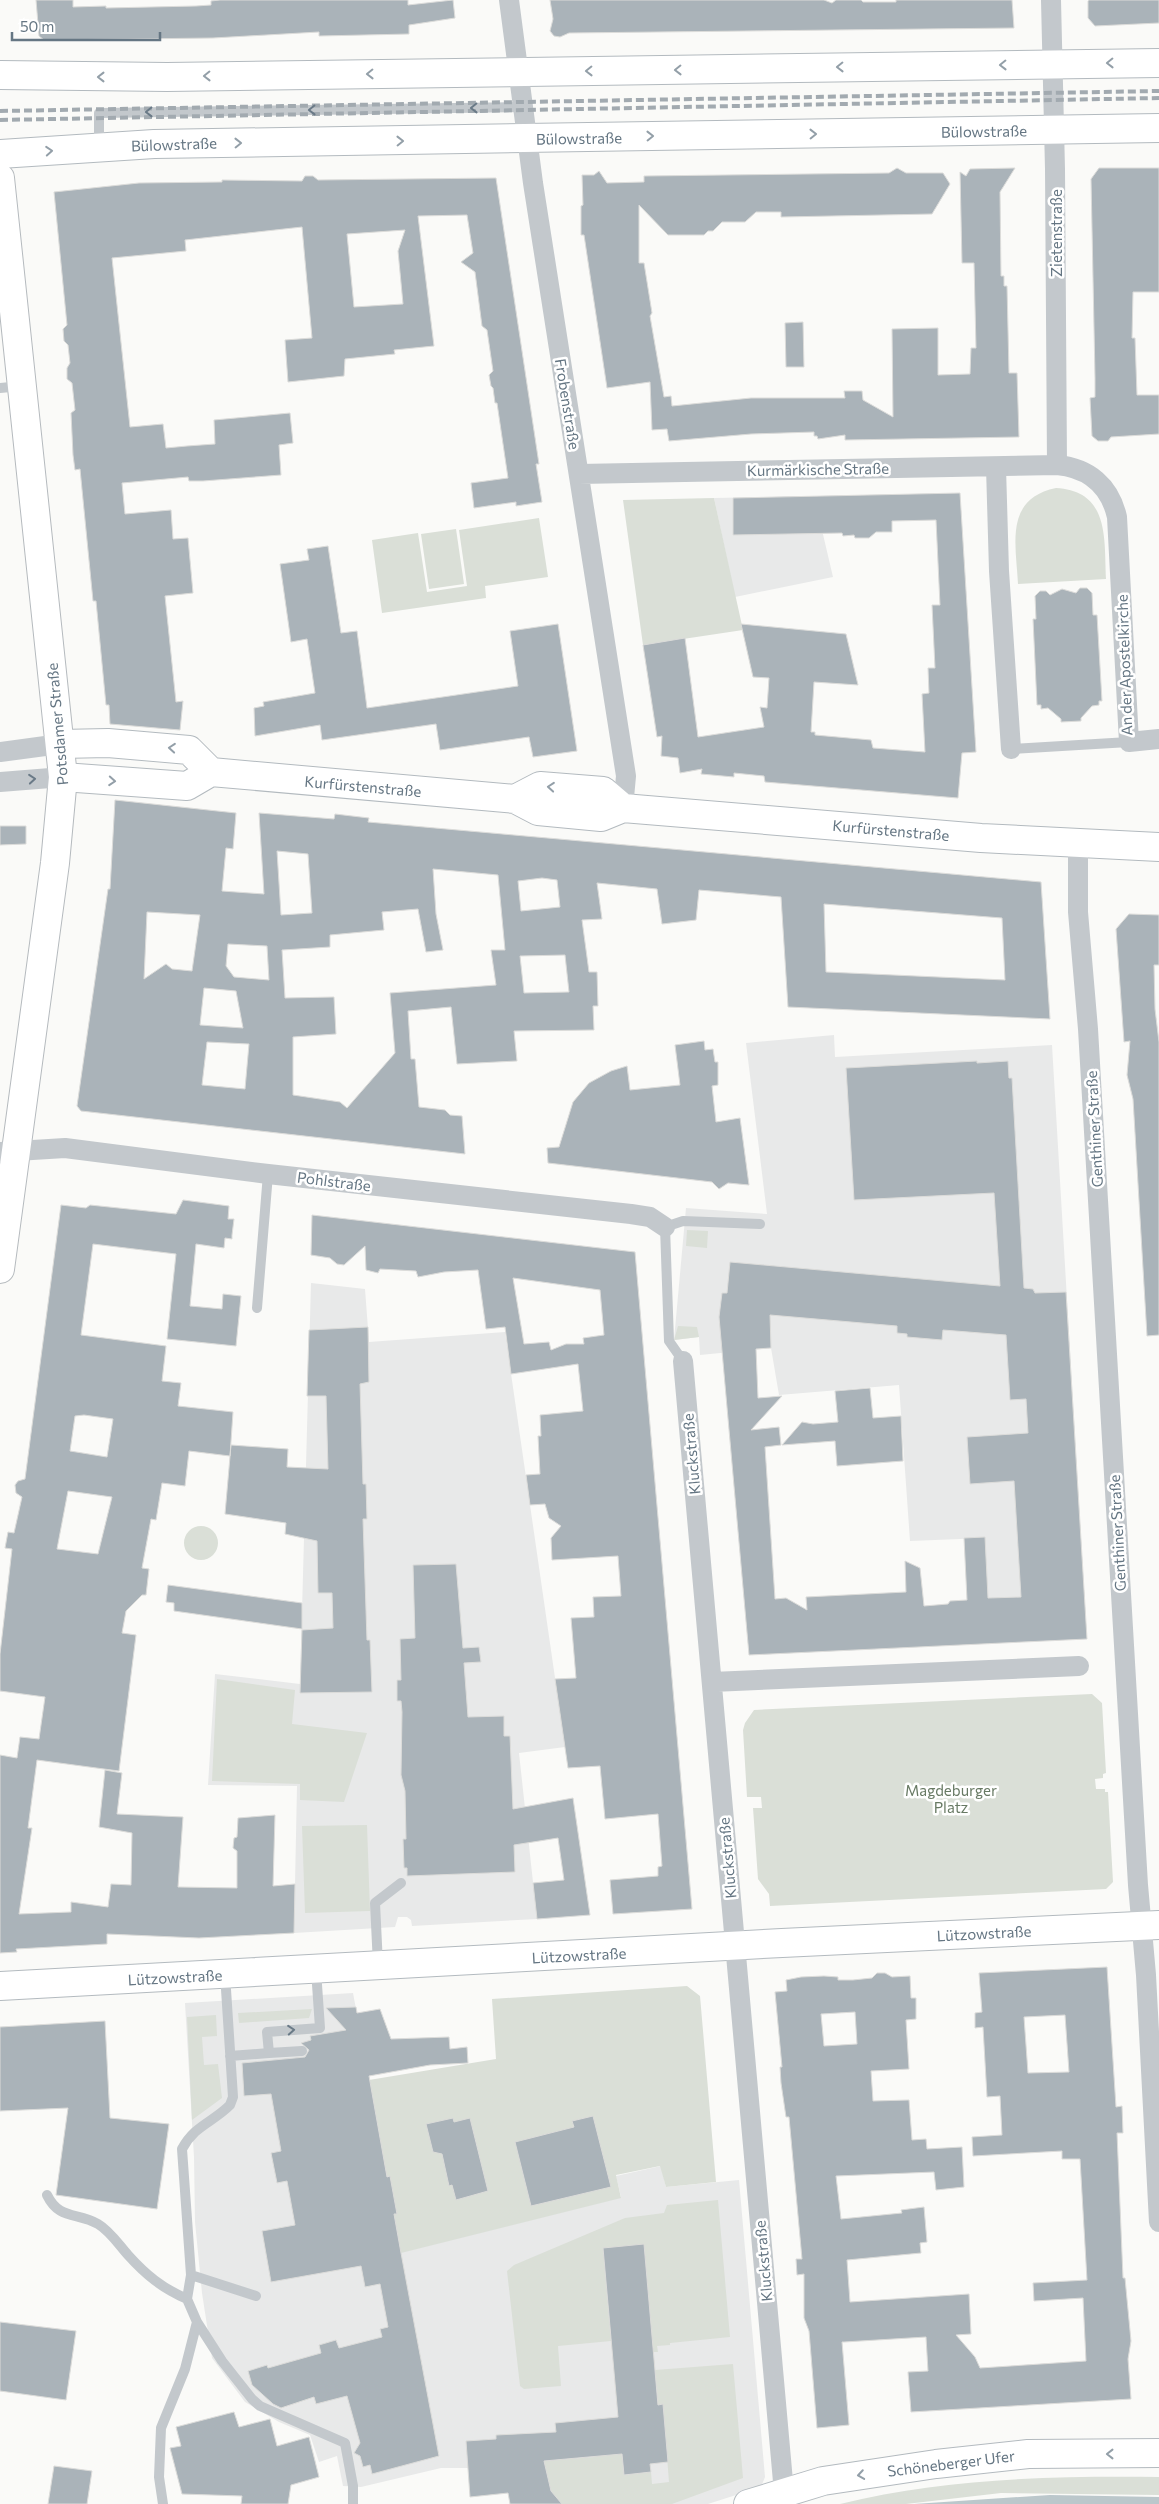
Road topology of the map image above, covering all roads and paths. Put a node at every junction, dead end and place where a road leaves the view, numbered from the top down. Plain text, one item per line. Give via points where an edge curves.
1 (509, 0) edge
2 (1051, 0) edge
3 (1159, 63) edge
4 (1052, 64) junction
5 (518, 72) junction
6 (0, 75) edge
7 (523, 107) junction
8 (1159, 128) edge
9 (1054, 130) junction
10 (527, 138) junction
11 (99, 147) junction
12 (0, 154) edge
13 (0, 178) edge
14 (11, 387) edge
15 (1058, 465) junction
16 (996, 467) junction
17 (579, 474) junction
18 (1159, 738) edge
19 (1129, 742) junction
20 (60, 744) junction
21 (1011, 749) joint
22 (0, 752) edge
23 (211, 772) junction
24 (63, 777) junction
25 (0, 782) edge
26 (624, 808) junction
27 (1078, 845) junction
28 (1159, 848) edge
29 (8, 1151) edge
30 (268, 1174) junction
31 (760, 1224) dead end
32 (665, 1227) junction
33 (0, 1269) edge
34 (257, 1308) dead end
35 (683, 1361) joint
36 (1078, 1666) dead end
37 (712, 1682) junction
38 (400, 1883) dead end
39 (1150, 1926) edge
40 (735, 1946) junction
41 (378, 1966) junction
42 (316, 1970) junction
43 (225, 1974) junction
44 (0, 1986) edge
45 (302, 2051) dead end
46 (269, 2053) junction
47 (230, 2056) junction
48 (47, 2195) dead end
49 (1159, 2222) edge
50 (191, 2274) junction
51 (256, 2296) dead end
52 (187, 2298) junction
53 (197, 2322) junction
54 (1159, 2454) edge
55 (784, 2498) edge
56 (163, 2504) edge
57 (353, 2504) edge
58 (748, 2504) edge

1 - 5 street, Frobenstraße
2 - 4 street, Zietenstraße
3 -> 4 main road
4 -> 5 main road
4 - 9 street, Zietenstraße
5 -> 6 main road via 167,77
5 - 7 street, Frobenstraße
7 - 10 street, Frobenstraße
7 -> 11 lane via 99,113
8 - 9 main road, Bülowstraße
10 -> 9 main road, Bülowstraße
9 - 15 street, Zietenstraße
11 -> 10 main road, Bülowstraße
10 - 17 street, Frobenstraße
12 -> 11 main road, Bülowstraße
13 - 14 main road, Potsdamer Straße
14 - 20 main road, Potsdamer Straße
15 - 16 street, Kurmärkische Straße
15 - 19 street, An der Apostelkirche via 1074,467 1089,474 1110,494 1114,504
16 - 17 street, Kurmärkische Straße
16 - 21 street, An der Apostelkirche
17 - 26 street, Frobenstraße via 626,776
18 - 19 street
19 - 21 lane, An der Apostelkirche
20 - 22 street
23 -> 20 main road via 190,750 108,743
20 - 24 main road, Potsdamer Straße
24 -> 23 main road via 187,786
23 - 26 main road, Kurfürstenstraße via 515,799 540,786 603,792
25 -> 24 street
24 - 29 main road, Potsdamer Straße via 55,863
26 - 27 main road, Kurfürstenstraße
27 - 28 main road, Kurfürstenstraße
27 - 39 street, Genthiner Straße via 1078,912
29 - 30 street, Pohlstraße via 65,1148
29 - 33 main road, Potsdamer Straße
30 - 32 street, Pohlstraße via 631,1214 650,1217
30 - 34 lane
31 - 32 lane via 683,1221
32 - 35 lane, Kluckstraße via 669,1341
35 - 37 street, Kluckstraße
36 - 37 street
37 - 40 street, Kluckstraße
38 - 41 lane via 375,1903
39 - 40 main road, Lützowstraße
39 - 49 street, Genthiner Straße
40 - 41 main road, Lützowstraße
40 - 55 street, Kluckstraße
41 - 42 main road, Lützowstraße
42 - 43 main road, Lützowstraße
46 -> 42 lane via 267,2032 320,2031
43 - 44 main road, Lützowstraße
43 - 47 lane
45 - 46 lane
46 - 47 lane
47 - 50 lane via 230,2105 198,2127 182,2149
48 - 52 lane via 61,2212 100,2225 164,2289
50 - 51 lane
50 - 52 lane
52 - 53 lane
53 - 56 lane via 185,2369 161,2428 159,2477
53 - 57 lane via 222,2361 260,2406 345,2443
54 -> 55 main road, Schöneberger Ufer via 1019,2455 823,2481
55 - 58 main road, Schöneberger Ufer

